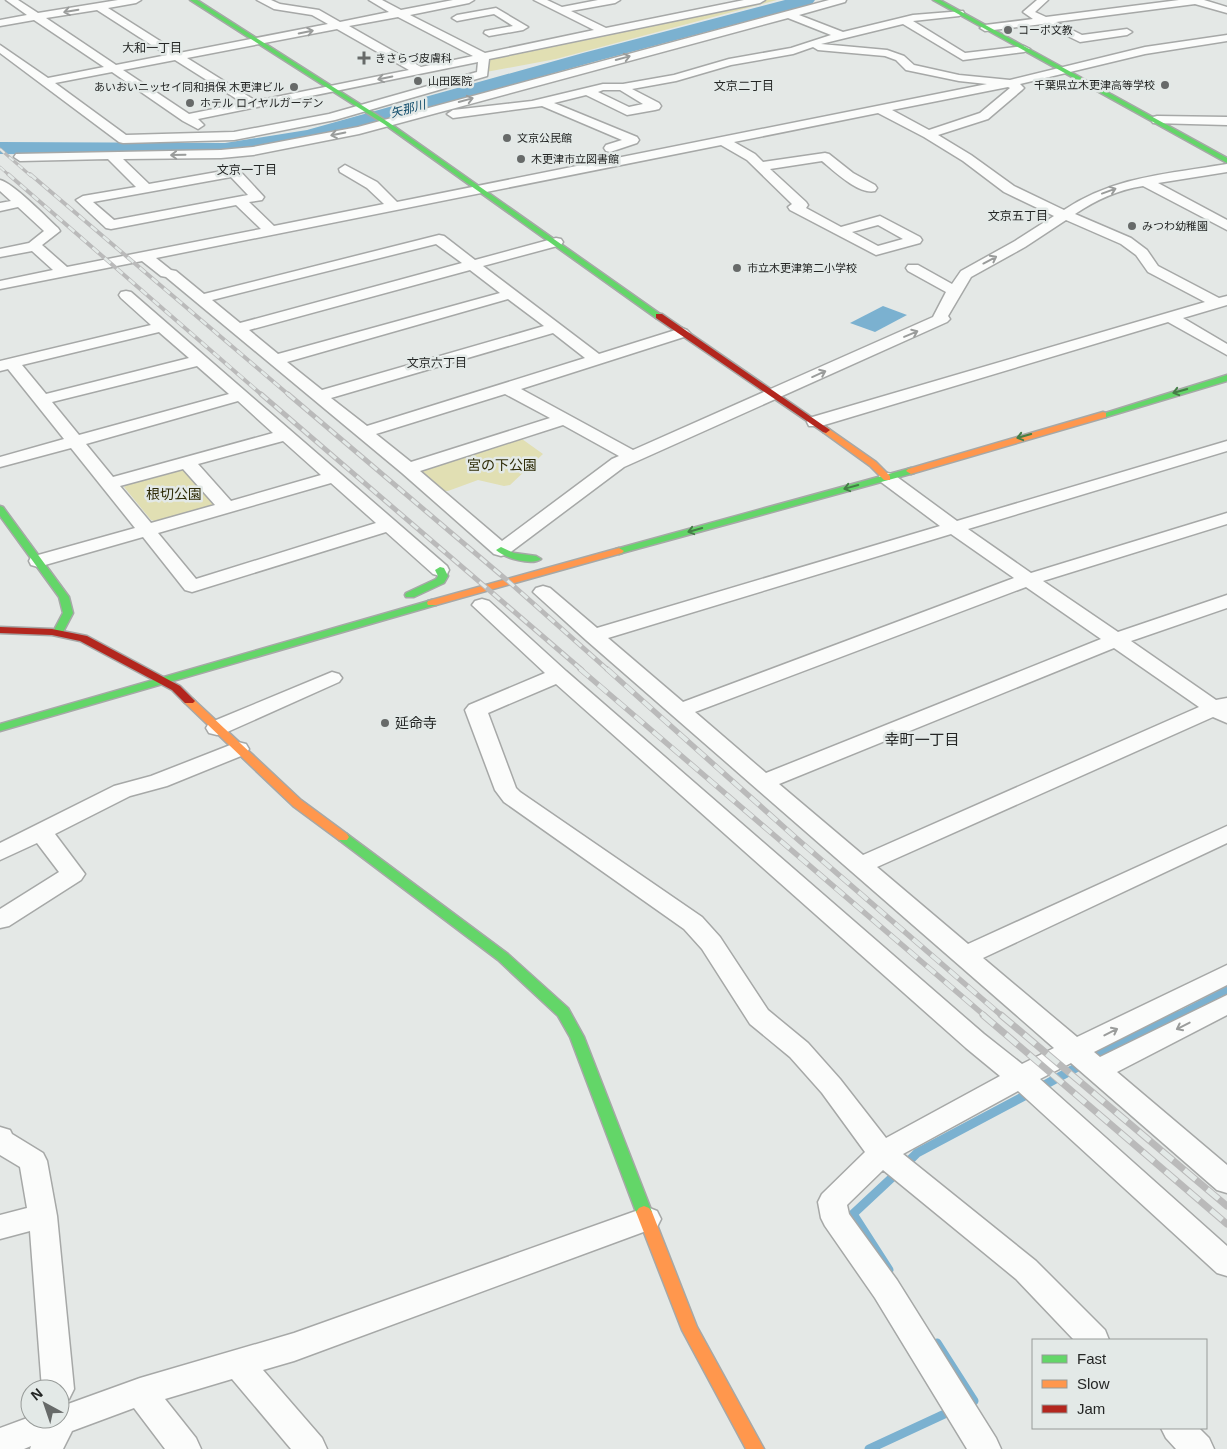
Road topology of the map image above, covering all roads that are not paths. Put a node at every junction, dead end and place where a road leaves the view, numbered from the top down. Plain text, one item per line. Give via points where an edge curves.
1 (29, 0) edge
2 (136, 0) edge
3 (193, 0) edge
4 (262, 0) edge
5 (374, 0) edge
6 (469, 0) edge
7 (539, 0) edge
8 (614, 0) edge
9 (757, 0) edge
10 (841, 0) edge
11 (936, 0) edge
12 (1043, 0) edge
13 (1108, 0) edge
14 (1194, 0) edge
15 (13, 1) edge
16 (98, 6) junction
17 (435, 6) junction
18 (561, 10) junction
19 (1127, 10) junction
20 (1227, 10) edge
21 (398, 13) junction
22 (959, 13) junction
23 (788, 14) junction
24 (1092, 14) junction
25 (37, 17) junction
26 (457, 18) junction
27 (904, 20) junction
28 (1044, 20) junction
29 (0, 23) edge
30 (338, 25) junction
31 (985, 28) junction
32 (481, 29) junction
33 (605, 31) junction
34 (842, 35) junction
35 (1134, 36) junction
36 (1227, 38) edge
37 (259, 41) junction
38 (808, 46) junction
39 (0, 48) edge
40 (1154, 48) junction
41 (521, 49) junction
42 (1024, 50) junction
43 (650, 51) junction
44 (180, 56) junction
45 (484, 57) junction
46 (665, 58) dead end
47 (681, 64) dead end
48 (115, 68) junction
49 (1059, 69) junction
50 (420, 71) junction
51 (696, 71) junction
52 (44, 82) junction
53 (1010, 83) junction
54 (624, 87) junction
55 (335, 89) junction
56 (588, 91) junction
57 (542, 102) junction
58 (254, 105) junction
59 (363, 107) junction
60 (880, 109) junction
61 (187, 118) junction
62 (1157, 120) junction
63 (1227, 121) edge
64 (386, 123) junction
65 (928, 134) junction
66 (217, 138) junction
67 (724, 141) junction
68 (610, 148) dead end
69 (20, 157) dead end
70 (113, 157) junction
71 (1227, 161) edge
72 (761, 166) junction
73 (1227, 168) edge
74 (345, 169) dead end
75 (1146, 182) junction
76 (0, 184) edge
77 (870, 188) dead end
78 (146, 189) junction
79 (481, 189) junction
80 (240, 201) junction
81 (22, 202) junction
82 (0, 207) edge
83 (395, 207) junction
84 (1067, 215) junction
85 (1227, 226) edge
86 (271, 231) junction
87 (841, 231) dead end
88 (556, 242) junction
89 (35, 246) junction
90 (0, 253) edge
91 (145, 256) junction
92 (472, 265) junction
93 (913, 268) dead end
94 (64, 272) junction
95 (0, 285) edge
96 (954, 291) junction
97 (511, 294) junction
98 (126, 295) dead end
99 (200, 298) junction
100 (1222, 302) edge
101 (1170, 317) junction
102 (162, 327) junction
103 (555, 328) junction
104 (236, 329) junction
105 (682, 332) junction
106 (1227, 350) edge
107 (200, 360) junction
108 (275, 360) junction
109 (597, 360) junction
110 (6, 364) edge
111 (1227, 367) edge
112 (1189, 377) dead end
113 (1227, 378) edge
114 (508, 388) junction
115 (775, 394) junction
116 (239, 396) junction
117 (319, 396) junction
118 (42, 400) junction
119 (565, 419) junction
120 (815, 422) junction
121 (363, 433) junction
122 (285, 435) junction
123 (75, 441) junction
124 (1227, 446) edge
125 (632, 456) junction
126 (0, 462) edge
127 (186, 462) junction
128 (883, 467) junction
129 (408, 469) junction
130 (855, 470) dead end
131 (334, 477) junction
132 (110, 484) junction
133 (0, 508) edge
134 (226, 508) junction
135 (1227, 518) edge
136 (388, 525) junction
137 (954, 528) junction
138 (147, 530) junction
139 (502, 559) junction
140 (38, 561) junction
141 (558, 567) junction
142 (440, 570) joint
143 (1030, 579) junction
144 (454, 582) dead end
145 (543, 592) joint
146 (446, 598) junction
147 (1227, 602) edge
148 (482, 605) joint
149 (0, 630) edge
150 (58, 632) junction
151 (593, 636) junction
152 (1115, 640) junction
153 (160, 668) dead end
154 (145, 672) junction
155 (558, 675) junction
156 (128, 676) dead end
157 (332, 678) dead end
158 (161, 680) junction
159 (1223, 709) edge
160 (680, 710) junction
161 (0, 728) edge
162 (217, 728) junction
163 (238, 749) junction
164 (763, 782) junction
165 (41, 832) junction
166 (1227, 834) edge
167 (0, 852) edge
168 (860, 865) junction
169 (0, 920) edge
170 (965, 956) junction
171 (1227, 974) edge
172 (1227, 1004) edge
173 (1074, 1050) junction
174 (1096, 1070) junction
175 (1020, 1077) junction
176 (0, 1138) edge
177 (882, 1153) junction
178 (1227, 1182) edge
179 (43, 1216) junction
180 (648, 1219) junction
181 (0, 1227) edge
182 (1227, 1264) edge
183 (1093, 1339) edge
184 (238, 1364) junction
185 (57, 1379) edge
186 (140, 1392) junction
187 (70, 1415) edge
188 (34, 1429) edge
189 (55, 1429) edge
190 (1178, 1429) edge
191 (0, 1443) edge
192 (46, 1449) edge
193 (185, 1449) edge
194 (311, 1449) edge
195 (755, 1449) edge
196 (985, 1449) edge
197 (1198, 1449) edge

1 - 15 street
2 - 16 street
3 - 37 street
4 - 30 street via 278,7 315,12
5 - 21 street
6 - 17 street
7 - 18 street
8 - 18 street
9 - 33 street
10 - 23 street
11 - 22 street
12 - 28 street via 1028,12
13 - 19 street
14 - 19 street
14 - 20 street
15 - 25 street
16 -> 25 street
16 - 44 street
17 - 21 street
17 - 26 street
18 - 33 street
19 - 24 street
21 - 30 street
21 - 45 street
22 - 27 street
22 - 31 street
23 - 34 street
23 - 43 street
24 - 28 street
24 - 35 street
25 - 29 street
25 - 48 street
26 - 32 street
26 - 32 street via 496,11 523,27
27 - 34 street
27 - 42 street via 963,57
28 - 31 street
28 - 35 street via 1080,39
37 -> 30 street
30 - 50 street
31 - 42 street
32 - 41 street
33 - 41 street
34 - 38 street
35 - 40 street
36 - 40 street
37 - 44 street
37 - 55 street
38 - 51 street
38 - 53 street via 887,53 900,58 910,68 959,78
39 - 52 street
40 - 49 street
41 - 45 street
42 - 49 street
43 - 46 street
64 -> 43 street
44 - 48 street
44 - 58 street
45 - 50 street
45 - 59 street via 483,74
47 - 51 street
48 - 52 street
48 - 61 street
49 - 53 street
49 - 62 street
50 -> 55 street
51 - 54 street
52 - 66 street via 123,139
53 - 60 street
53 - 65 street via 1018,88 984,116
54 - 56 street
54 - 56 street via 655,106 627,111
55 - 58 street
55 - 59 street
56 - 57 street
57 - 64 street
57 - 68 street via 633,140
58 - 61 street
59 - 64 street
59 - 66 street via 313,122
60 - 65 street
60 - 67 street
61 - 66 street
62 - 63 street
62 - 71 street
64 -> 70 street via 253,151
64 - 79 street
65 - 84 street via 1008,189
67 - 72 street
67 - 79 street
69 - 70 street
70 - 78 street
72 - 77 street via 825,157 848,176
72 - 87 street via 801,205 795,207
73 - 75 street
74 - 83 street via 372,185
84 -> 75 street via 1107,191
75 - 85 street
76 - 81 street
78 - 80 street via 234,173 257,197
78 - 80 street via 83,200 111,225
79 - 83 street
79 - 88 street
80 - 86 street
81 - 82 street
81 - 89 street via 53,230
83 - 86 street
96 -> 84 street via 966,274
84 - 100 street via 1136,246 1154,269
86 - 91 street
88 - 92 street
88 - 105 street
89 - 90 street
89 - 94 street
91 - 94 street
91 - 99 street
92 - 97 street
92 - 99 street via 439,239
92 - 104 street
93 - 96 street
94 - 95 street
115 -> 96 street via 942,319 940,317
97 - 103 street
97 - 108 street
98 - 102 street
99 - 104 street
100 - 101 street
101 - 106 street
101 - 120 street
102 - 107 street
102 - 110 street
103 - 109 street
103 - 117 street
104 - 108 street
105 - 109 street
105 - 115 street
107 - 116 street
107 - 118 street
108 - 117 street
109 - 114 street
110 - 118 street
111 - 112 street
113 -> 128 street
114 - 119 street
114 - 121 street
115 - 120 street
115 - 125 street
116 - 122 street
116 - 123 street
117 - 121 street
118 - 123 street
119 - 125 street
119 - 129 street
120 - 128 street
121 - 129 street
122 - 127 street
122 - 131 street
123 - 126 street
123 - 132 street
124 - 137 street
125 - 139 street via 618,463
127 - 132 street
127 - 134 street
128 - 130 street
128 - 137 street
128 -> 141 street
129 - 139 street
131 - 134 street
131 - 136 street
132 - 138 street
133 - 140 street
134 - 138 street
135 - 143 street
136 - 138 street via 192,586
136 - 142 street
137 - 143 street
137 - 151 street
138 - 140 street
139 - 139 street via 511,556 541,557
140 - 150 street via 64,597 68,613
141 - 145 street via 540,584
141 - 146 street
142 - 144 street via 443,576 440,581 406,596
143 - 152 street
143 - 160 street
145 - 151 street
146 - 148 street
146 - 158 street
147 - 152 street
148 - 155 street
149 - 150 street
150 - 154 street via 83,638
151 - 160 street
152 - 159 street
152 - 164 street
153 - 154 street
154 - 156 street
154 - 158 street
155 - 175 street
155 - 177 street via 476,710 506,790 693,923 711,942 759,1017 799,1050
157 - 162 street
158 - 161 street
158 - 162 street via 176,688
159 - 168 street
160 - 164 street
162 - 163 street
163 - 165 street via 159,781 122,791
163 - 180 street via 297,803 503,957 563,1012 577,1037
164 - 168 street
165 - 167 street
165 - 169 street via 73,874
166 - 170 street
168 - 170 street
170 - 173 street
173 -> 171 street
172 -> 174 street
173 - 174 street
173 - 175 street
174 - 178 street
175 - 177 street
175 - 182 street
176 - 179 street via 34,1161
177 - 183 street via 1026,1270
177 - 196 street via 832,1202 835,1218 886,1289
179 - 181 street
179 - 185 street
180 - 184 street via 294,1348
180 - 195 street via 690,1330
184 - 186 street
184 - 194 street
186 - 187 street
186 - 193 street
188 - 191 street
189 - 192 street
190 - 197 street

